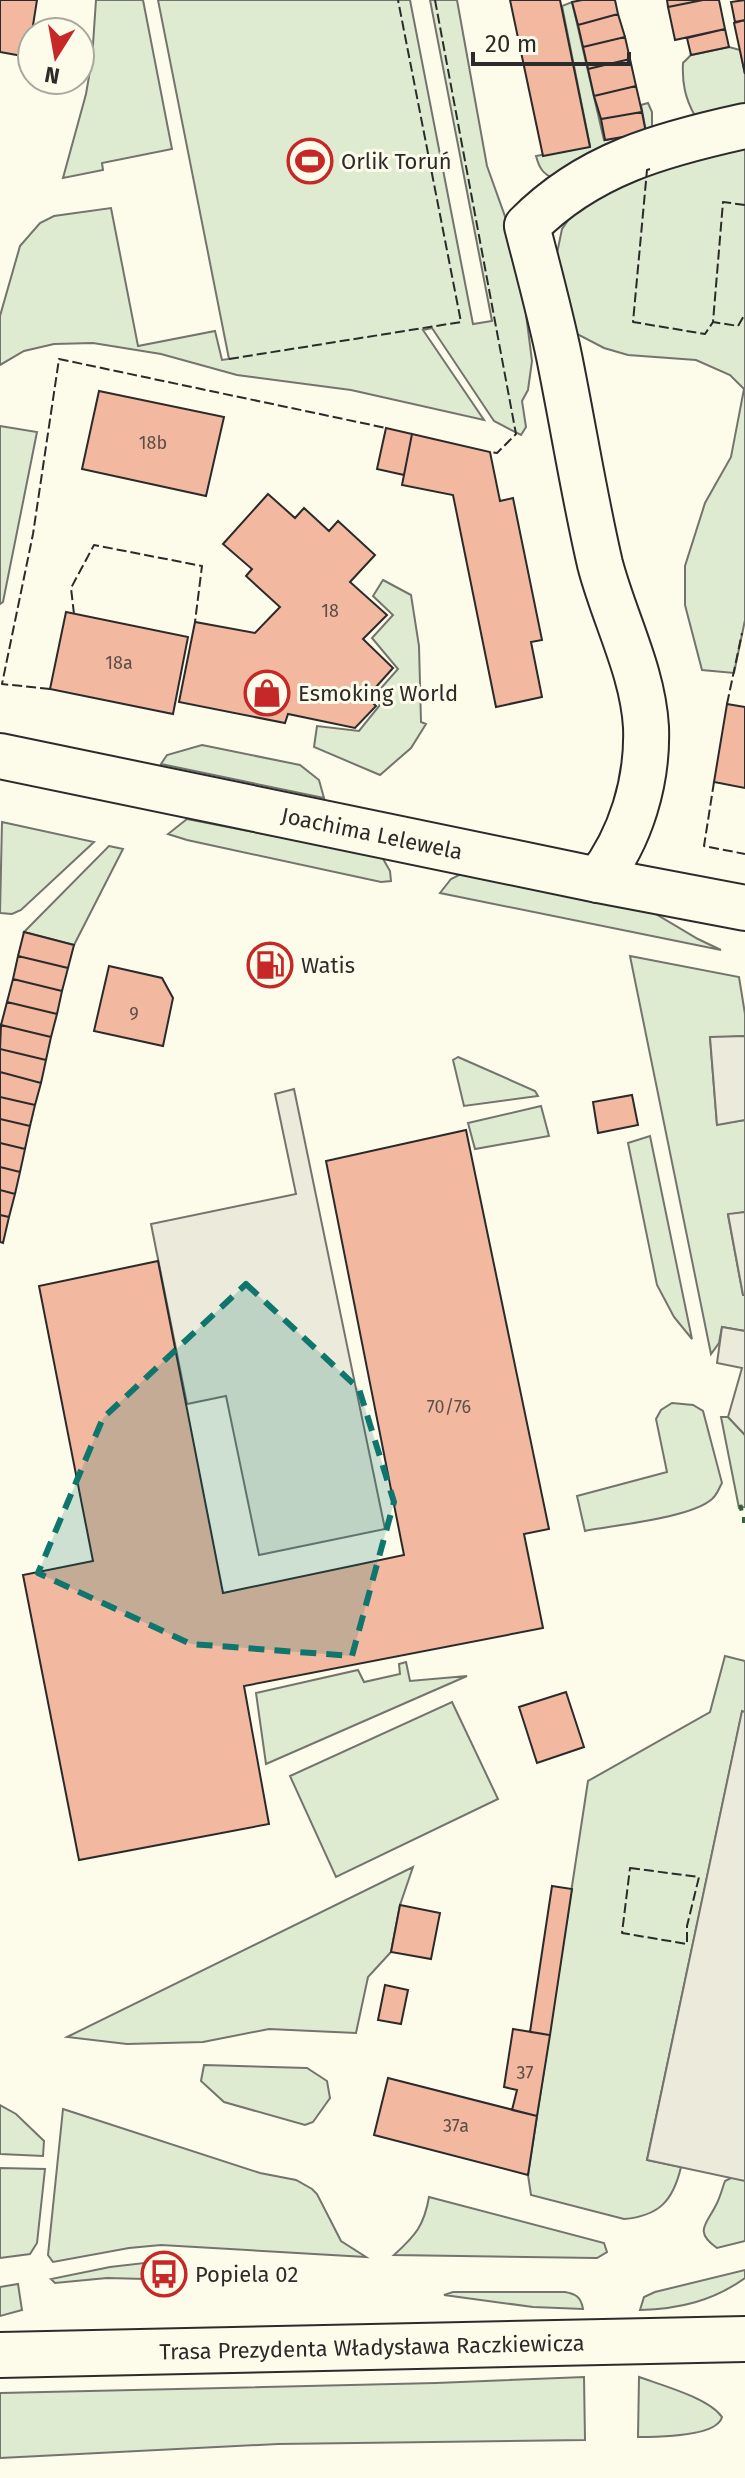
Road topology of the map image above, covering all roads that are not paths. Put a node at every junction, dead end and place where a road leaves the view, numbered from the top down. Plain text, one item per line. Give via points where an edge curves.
1 (745, 126) edge
2 (0, 756) edge
3 (598, 880) junction
4 (745, 908) edge
5 (745, 2339) edge
6 (0, 2355) edge

1 - 3 street via 635,155 566,192 527,226 601,566 642,694 646,726 637,802 614,860
2 - 3 street, Joachima Lelewela
3 - 4 street, Joachima Lelewela
5 - 6 street, Trasa Prezydenta Władysława Raczkiewicza

